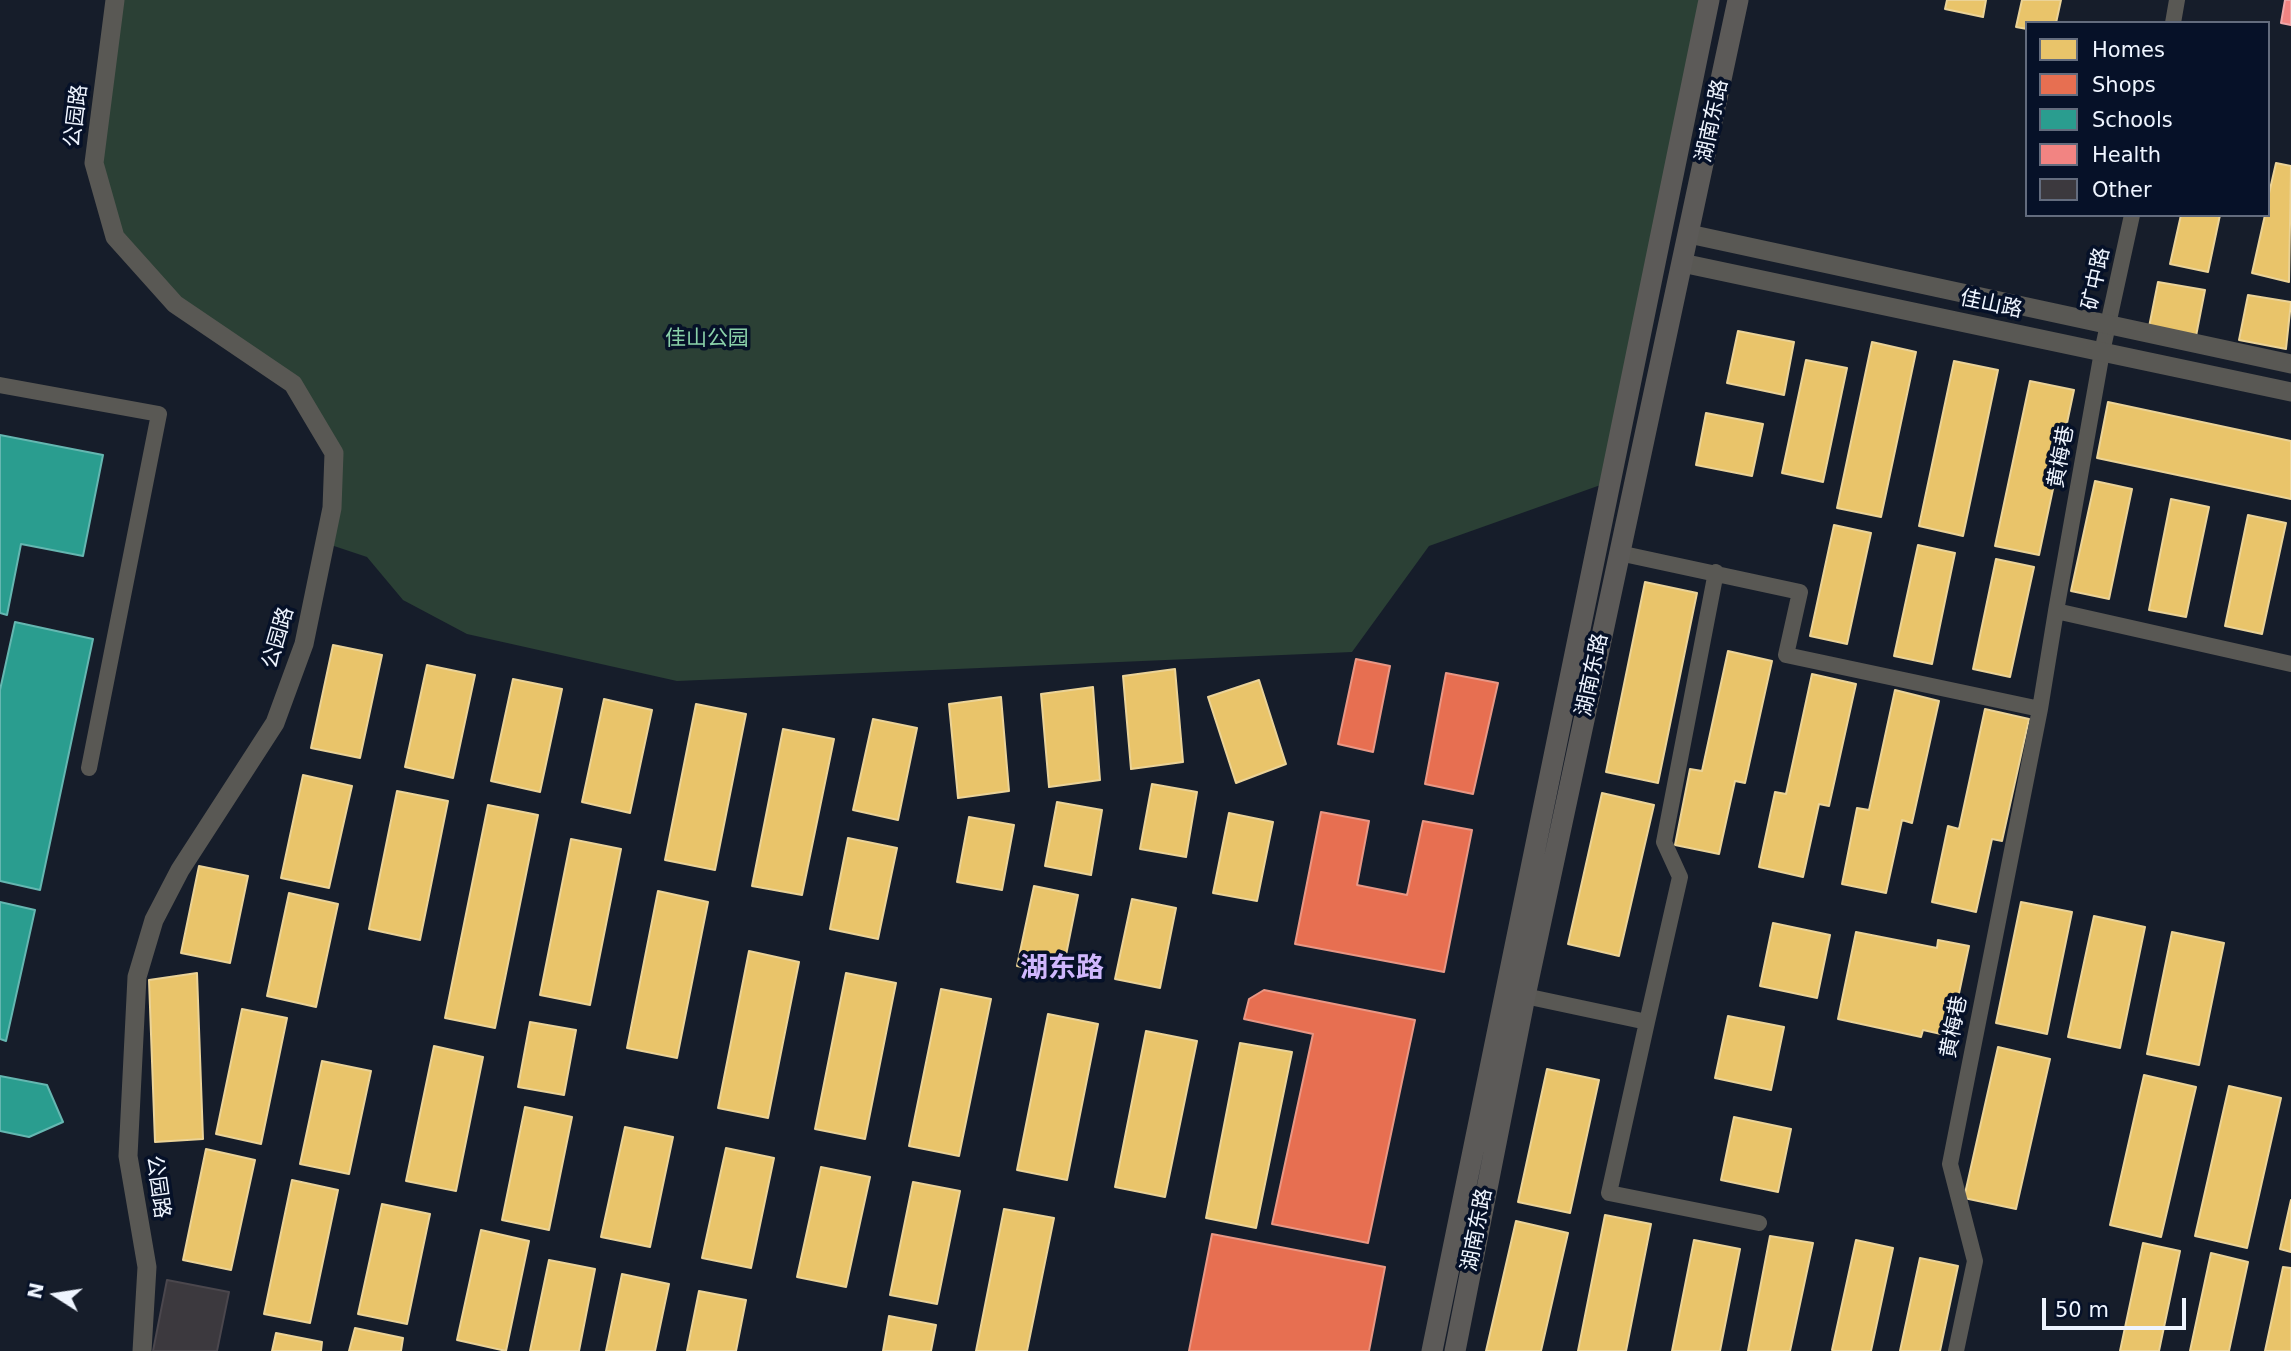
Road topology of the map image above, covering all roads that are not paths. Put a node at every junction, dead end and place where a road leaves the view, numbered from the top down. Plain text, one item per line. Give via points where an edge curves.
1 (115, 0) edge
2 (1709, 0) edge
3 (1738, 0) edge
4 (2177, 0) edge
5 (2172, 21) edge
6 (2132, 217) edge
7 (1689, 234) junction
8 (1682, 263) junction
9 (2109, 325) junction
10 (2102, 352) junction
11 (2291, 364) edge
12 (0, 385) edge
13 (2291, 393) edge
14 (1619, 553) junction
15 (1716, 572) junction
16 (2056, 611) junction
17 (2291, 664) edge
18 (2040, 709) junction
19 (89, 768) dead end
20 (1525, 996) junction
21 (1647, 1022) junction
22 (1759, 1223) dead end
23 (142, 1351) edge
24 (1432, 1351) edge
25 (1455, 1351) edge
26 (1956, 1351) edge

1 - 23 street, 公园路 via 94,163 115,237 175,304 292,384 334,453 332,508 304,644 275,723 180,870 154,920 136,976 128,1156 147,1267
2 - 24 main road
3 - 7 main road, 湖南东路
4 - 5 street
6 - 9 street, 矿中路
7 - 8 main road, 湖南东路
7 - 9 street, 佳山路
8 - 10 street, 佳山路
8 - 14 main road, 湖南东路
9 - 10 street, 矿中路
9 - 11 street, 佳山路
10 - 13 street, 佳山路
10 - 16 street, 黄梅巷
12 - 19 street via 159,414
14 - 15 street
14 - 20 main road, 湖南东路
15 - 18 street via 1800,592 1786,655
15 - 21 street via 1664,842 1680,877
16 - 17 street
16 - 18 street, 黄梅巷
18 - 26 street, 黄梅巷 via 1950,1164 1975,1261
20 - 21 street
20 - 25 main road, 湖南东路
21 - 22 street via 1609,1193

